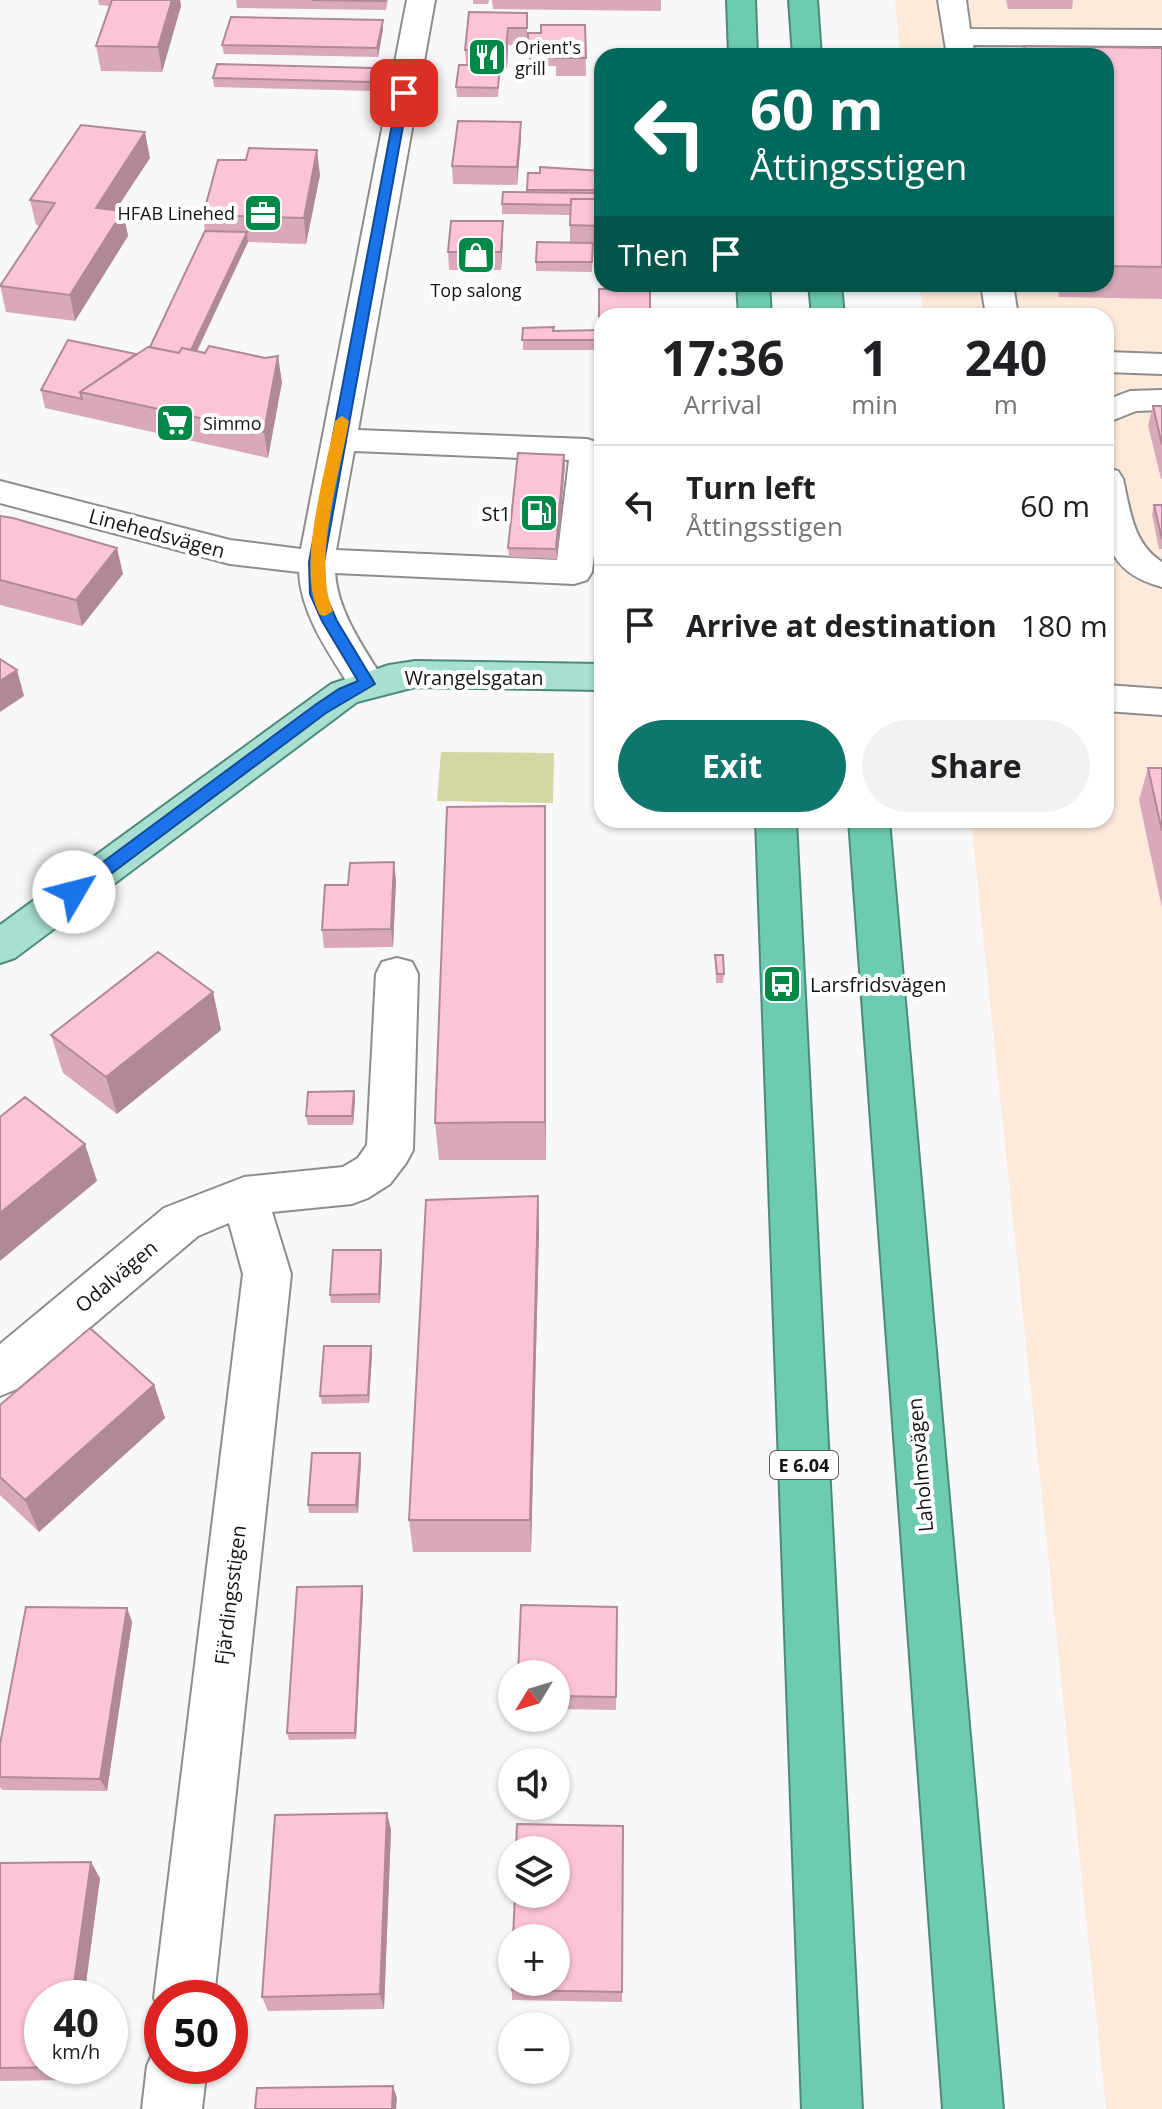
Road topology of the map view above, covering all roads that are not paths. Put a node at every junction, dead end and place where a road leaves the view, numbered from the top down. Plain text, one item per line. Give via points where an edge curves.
1 (421, 0) edge
2 (741, 0) edge
3 (803, 0) edge
4 (952, 0) edge
5 (1162, 38) edge
6 (960, 46) edge
7 (743, 48) edge
8 (806, 48) edge
9 (1114, 362) edge
10 (1162, 364) edge
11 (1162, 400) edge
12 (1114, 409) edge
13 (338, 440) junction
14 (0, 492) edge
15 (1114, 512) edge
16 (316, 562) junction
17 (1162, 575) edge
18 (594, 677) edge
19 (367, 684) junction
20 (1114, 699) edge
21 (1162, 702) edge
22 (776, 828) edge
23 (870, 828) edge
24 (0, 947) edge
25 (397, 974) dead end
26 (244, 1196) junction
27 (0, 1374) edge
28 (186, 1980) edge
29 (175, 2084) edge
30 (172, 2109) edge
31 (832, 2109) edge
32 (973, 2109) edge

1 - 13 street
2 - 7 highway
3 - 8 highway
4 - 6 street
5 - 6 street
9 - 10 street
11 - 12 street via 1130,401
13 - 16 street
13 - 16 street, Linehedsvägen via 587,450 574,572
14 - 16 street, Linehedsvägen via 230,552
15 - 17 street via 1122,544 1147,571
16 - 19 street via 318,594
18 - 19 main road, Wrangelsgatan via 415,674
19 - 24 main road, Wrangelsgatan via 320,709
20 - 21 street
22 - 31 highway, E 6.04
23 - 32 highway, Laholmsvägen
25 - 26 street, Odalvägen via 390,1150 374,1171 352,1185
26 - 27 street, Odalvägen via 181,1222
26 - 28 street, Fjärdingsstigen via 267,1274
29 - 30 street

